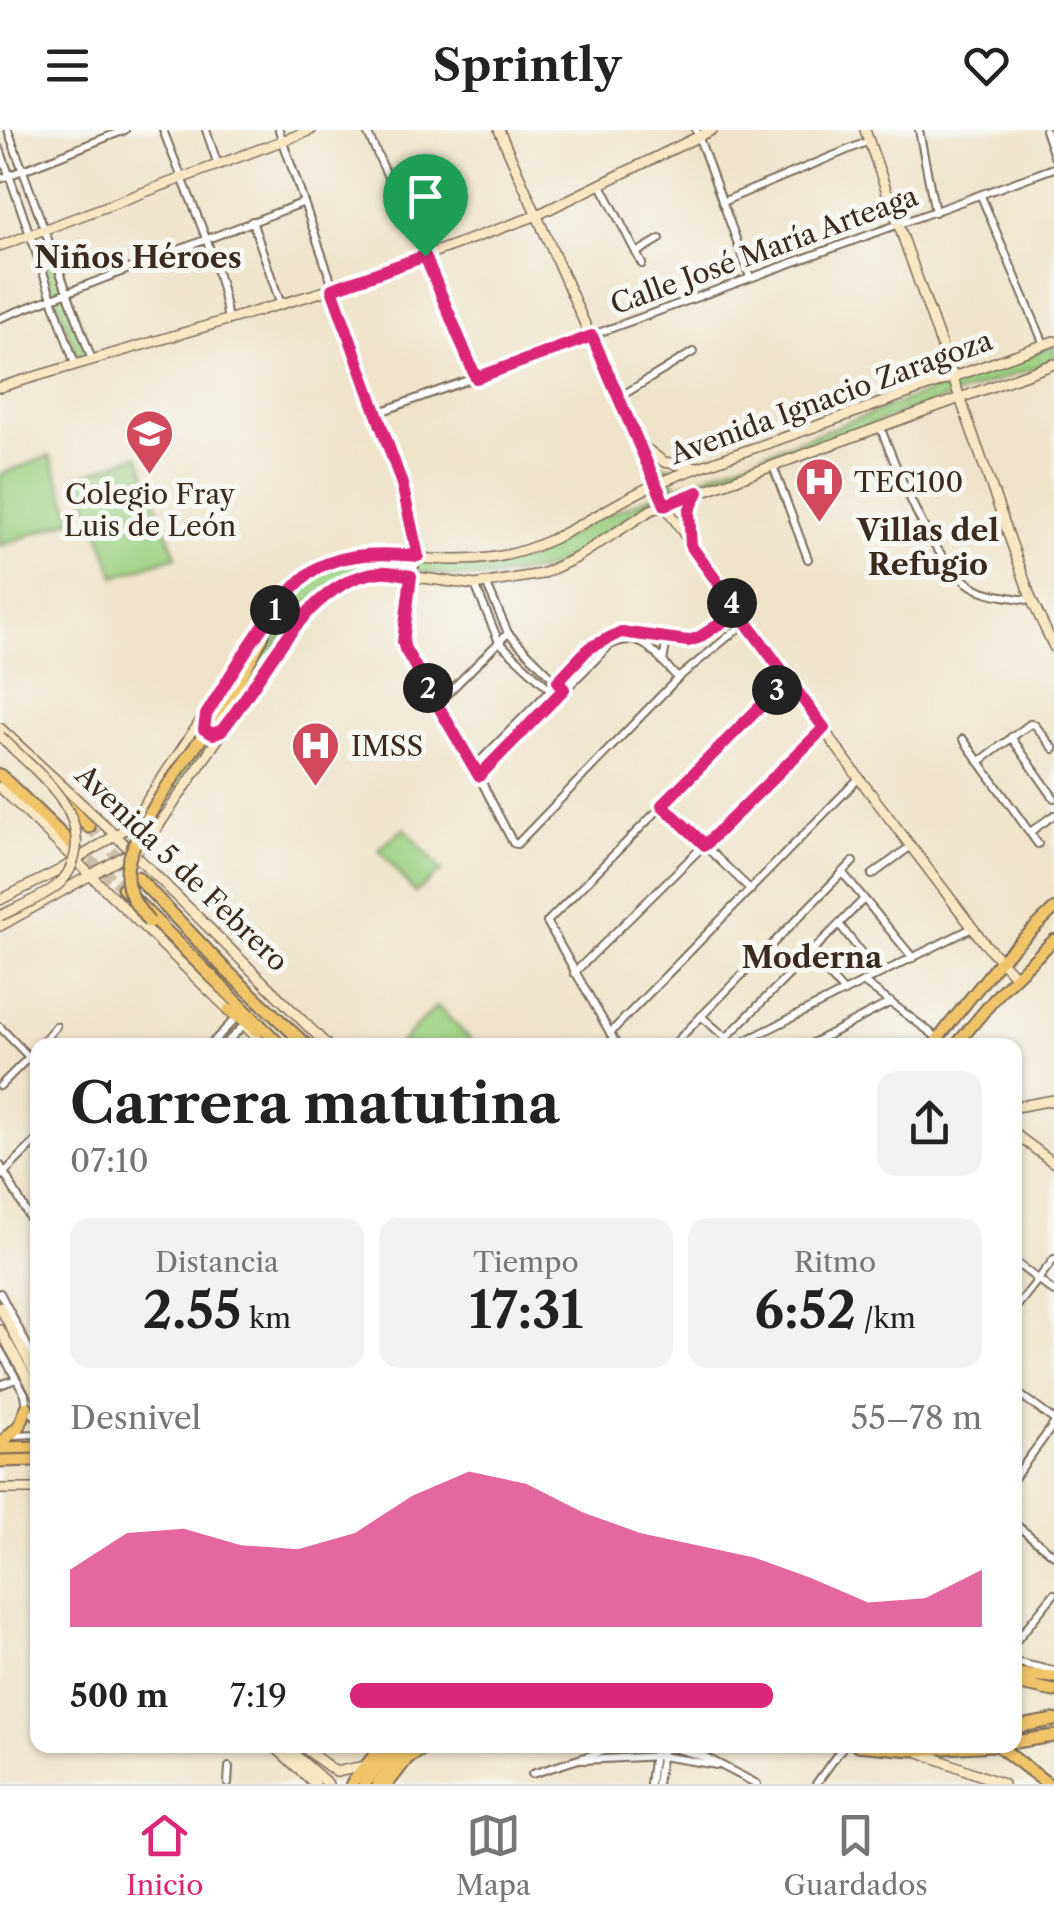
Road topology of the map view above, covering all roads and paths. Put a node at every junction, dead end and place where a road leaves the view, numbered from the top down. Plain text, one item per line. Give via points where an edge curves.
1 (8, 130) edge
2 (125, 130) edge
3 (163, 130) edge
4 (206, 130) edge
5 (310, 130) edge
6 (366, 130) edge
7 (499, 130) edge
8 (712, 130) edge
9 (865, 130) edge
10 (919, 130) edge
11 (1045, 130) edge
12 (700, 132) edge
13 (281, 135) edge
14 (870, 142) junction
15 (0, 149) edge
16 (1054, 156) edge
17 (218, 164) junction
18 (1054, 168) edge
19 (23, 170) junction
20 (10, 176) junction
21 (0, 179) edge
22 (182, 179) junction
23 (602, 184) junction
24 (981, 196) junction
25 (722, 202) junction
26 (302, 203) junction
27 (935, 212) junction
28 (535, 216) junction
29 (252, 222) junction
30 (897, 226) junction
31 (45, 229) junction
32 (31, 234) junction
33 (204, 239) junction
34 (660, 239) dead end
35 (0, 246) edge
36 (636, 253) junction
37 (425, 256) junction
38 (642, 264) dead end
39 (750, 277) junction
40 (332, 289) junction
41 (68, 292) junction
42 (52, 298) junction
43 (282, 304) junction
44 (0, 318) edge
45 (228, 321) junction
46 (592, 336) junction
47 (1049, 342) edge
48 (693, 352) dead end
49 (92, 360) junction
50 (75, 364) junction
51 (1054, 364) edge
52 (476, 378) junction
53 (951, 378) junction
54 (0, 387) edge
55 (618, 398) junction
56 (960, 398) junction
57 (377, 413) junction
58 (880, 427) junction
59 (634, 438) junction
60 (772, 466) junction
61 (702, 467) junction
62 (656, 484) junction
63 (698, 492) junction
64 (665, 505) junction
65 (691, 546) junction
66 (418, 556) junction
67 (499, 557) junction
68 (808, 559) dead end
69 (411, 576) junction
70 (503, 582) junction
71 (475, 585) junction
72 (487, 585) junction
73 (1032, 600) junction
74 (738, 612) junction
75 (269, 619) junction
76 (746, 622) junction
77 (1050, 628) edge
78 (508, 633) junction
79 (668, 638) junction
80 (500, 642) junction
81 (1054, 647) edge
82 (662, 662) junction
83 (678, 678) junction
84 (788, 679) junction
85 (558, 681) junction
86 (550, 689) junction
87 (564, 689) junction
88 (558, 696) junction
89 (436, 704) junction
90 (206, 715) junction
91 (229, 722) junction
92 (0, 728) edge
93 (824, 728) junction
94 (1011, 736) junction
95 (0, 738) edge
96 (963, 739) dead end
97 (1054, 748) edge
98 (979, 762) junction
99 (474, 767) junction
100 (0, 776) edge
101 (479, 776) junction
102 (860, 778) junction
103 (0, 787) edge
104 (1054, 798) edge
105 (662, 805) junction
106 (1054, 815) edge
107 (89, 827) tunnel mouth
108 (1030, 832) junction
109 (116, 836) junction
110 (70, 843) tunnel mouth
111 (1038, 844) dead end
112 (705, 845) junction
113 (911, 846) junction
114 (133, 852) junction
115 (74, 859) junction
116 (853, 862) dead end
117 (842, 872) junction
118 (872, 875) dead end
119 (90, 876) junction
120 (137, 877) tunnel mouth
121 (123, 888) tunnel mouth
122 (750, 890) junction
123 (0, 900) edge
124 (863, 900) junction
125 (1054, 909) edge
126 (0, 916) edge
127 (839, 924) junction
128 (0, 926) edge
129 (972, 928) junction
130 (1054, 940) edge
131 (810, 954) junction
132 (912, 958) junction
133 (999, 962) junction
134 (574, 973) junction
135 (878, 974) junction
136 (1016, 977) junction
137 (864, 982) junction
138 (844, 992) junction
139 (891, 1002) junction
140 (701, 1016) junction
141 (237, 1018) junction
142 (56, 1026) dead end
143 (0, 1027) edge
144 (610, 1033) junction
145 (47, 1038) edge
146 (217, 1038) edge
147 (227, 1038) edge
148 (257, 1038) edge
149 (268, 1038) edge
150 (271, 1038) edge
151 (272, 1038) edge
152 (299, 1038) edge
153 (320, 1038) edge
154 (613, 1038) edge
155 (680, 1038) edge
156 (726, 1038) joint
157 (749, 1038) edge
158 (822, 1038) edge
159 (932, 1038) edge
160 (939, 1038) edge
161 (962, 1038) edge
162 (29, 1057) joint
163 (0, 1086) edge
164 (1054, 1100) edge
165 (1022, 1105) edge
166 (1022, 1142) edge
167 (30, 1147) edge
168 (0, 1164) edge
169 (1054, 1164) edge
170 (2, 1175) edge
171 (30, 1214) edge
172 (1054, 1259) edge
173 (1022, 1267) edge
174 (1038, 1280) junction
175 (1054, 1292) edge
176 (0, 1293) edge
177 (1022, 1300) edge
178 (0, 1306) edge
179 (0, 1330) edge
180 (0, 1350) edge
181 (30, 1351) edge
182 (30, 1364) edge
183 (16, 1379) junction
184 (30, 1383) edge
185 (0, 1384) edge
186 (1022, 1397) edge
187 (27, 1407) junction
188 (30, 1410) edge
189 (1054, 1422) edge
190 (30, 1434) edge
191 (12, 1435) junction
192 (0, 1446) edge
193 (30, 1447) edge
194 (30, 1460) edge
195 (0, 1461) edge
196 (1022, 1467) edge
197 (0, 1489) edge
198 (30, 1489) edge
199 (1022, 1530) edge
200 (1054, 1555) edge
201 (1054, 1594) edge
202 (1022, 1633) edge
203 (1022, 1664) edge
204 (1022, 1674) edge
205 (1054, 1674) edge
206 (1022, 1684) edge
207 (1054, 1690) edge
208 (1054, 1720) edge
209 (1022, 1726) edge
210 (1054, 1736) edge
211 (1022, 1741) edge
212 (286, 1753) edge
213 (288, 1753) edge
214 (311, 1753) edge
215 (376, 1753) edge
216 (399, 1753) edge
217 (401, 1753) edge
218 (402, 1753) edge
219 (600, 1753) edge
220 (658, 1753) edge
221 (690, 1753) edge
222 (839, 1753) edge
223 (920, 1753) edge
224 (1005, 1753) edge
225 (657, 1756) junction
226 (583, 1760) junction
227 (717, 1764) junction
228 (366, 1766) junction
229 (229, 1767) dead end
230 (532, 1774) dead end
231 (822, 1782) edge
232 (228, 1784) edge
233 (318, 1784) edge
234 (328, 1784) edge
235 (352, 1784) edge
236 (364, 1784) edge
237 (378, 1784) edge
238 (388, 1784) edge
239 (654, 1784) edge
240 (757, 1784) edge
241 (1004, 1784) edge
242 (1048, 1784) edge

1 - 19 street
2 - 19 street
3 - 22 street
4 - 17 street
5 - 13 main road
6 - 37 street
7 - 28 main road
8 - 12 main road
9 - 14 main road
10 - 27 street
11 - 16 street
12 - 23 main road
12 - 25 street
13 - 17 main road
13 - 26 street
14 - 25 street
14 - 30 main road
15 - 20 street
17 - 22 main road
18 - 24 street, Calle José María Arteaga
19 - 20 street
19 - 31 street
20 - 21 street
20 - 32 street
22 - 31 main road
22 - 33 street
23 - 28 main road
23 - 36 street
24 - 27 street, Calle José María Arteaga
24 - 47 street
25 - 39 street
26 - 29 street
26 - 40 street
27 - 30 street, Calle José María Arteaga
28 - 37 main road
28 - 46 main road
29 - 33 street
29 - 43 street
30 - 39 street, Calle José María Arteaga
30 - 53 main road
31 - 32 main road
31 - 41 street
32 - 35 main road
32 - 42 street
33 - 41 street
33 - 45 street
34 - 36 street
36 - 38 street
37 - 40 main road
37 - 52 street
39 - 46 street, Calle José María Arteaga
40 - 43 main road
40 - 57 street
41 - 42 street
41 - 49 street
42 - 44 street
42 - 50 street
43 - 45 main road
45 - 49 main road
46 - 52 street, Calle José María Arteaga
46 - 55 main road
47 - 53 main road, Avenida Ignacio Zaragoza
48 - 55 street
49 - 50 main road
50 - 54 main road
51 - 56 main road, Avenida Ignacio Zaragoza
52 - 57 street, Calle José María Arteaga
53 - 56 main road
53 - 61 main road, Avenida Ignacio Zaragoza
55 - 59 main road
56 - 58 main road, Avenida Ignacio Zaragoza
56 - 73 main road
57 - 66 street
58 - 60 main road, Avenida Ignacio Zaragoza
58 - 73 street via 946,559 975,588
59 - 61 main road via 664,462
59 - 62 main road
60 - 63 main road, Avenida Ignacio Zaragoza
60 - 68 street
61 - 62 main road, Avenida Ignacio Zaragoza
62 - 64 main road
62 - 67 main road, Avenida Ignacio Zaragoza via 532,548
63 - 64 main road, Avenida Ignacio Zaragoza
63 - 65 main road via 689,511
64 - 65 main road
64 - 70 main road, Avenida Ignacio Zaragoza via 559,566
65 - 74 main road
66 - 67 main road, Avenida Ignacio Zaragoza
66 - 69 street
66 - 75 main road, Avenida Ignacio Zaragoza via 354,556 316,568
67 - 70 main road
69 - 71 main road, Avenida Ignacio Zaragoza
69 - 89 street via 403,642
69 - 91 main road, Avenida Ignacio Zaragoza via 378,572 333,589 296,624
70 - 72 main road, Avenida Ignacio Zaragoza
71 - 72 main road, Avenida Ignacio Zaragoza
71 - 80 street
72 - 78 street
73 - 77 main road
74 - 76 main road
74 - 79 street via 698,638
75 - 90 main road, Avenida Ignacio Zaragoza
75 - 150 highway, bridge via 238,684 137,835 126,872 132,900 149,922
76 - 83 street
76 - 84 main road
77 - 81 main road
78 - 80 street
78 - 85 street
79 - 82 street
79 - 85 street via 621,632 589,648
80 - 86 street
80 - 89 street
82 - 83 street
82 - 87 street via 641,640 628,638 603,650
83 - 101 street via 517,844
84 - 93 main road
84 - 105 street
85 - 86 street
85 - 87 street
86 - 88 street
86 - 99 street
87 - 88 street
88 - 101 street
89 - 99 street
90 - 91 main road via 210,734
90 - 109 main road, Avenida Ignacio Zaragoza via 130,826
91 - 114 main road, Avenida Ignacio Zaragoza via 146,844
92 - 109 main road, Avenida 5 de Febrero
93 - 102 main road
93 - 112 street
94 - 97 street via 1033,724
94 - 98 street
94 - 104 street
95 - 107 highway, Avenida 5 de Febrero
95 - 126 main road, bridge via 66,803 77,846 65,879
96 - 98 street
98 - 108 street
99 - 101 street
100 - 110 highway
102 - 113 main road
102 - 122 street
103 - 115 main road
105 - 112 street
105 - 134 street via 548,922
106 - 108 street
108 - 111 street
109 - 114 main road, Avenida 5 de Febrero
109 - 115 main road
112 - 122 street
112 - 134 street
113 - 118 street
113 - 129 main road
114 - 119 main road, Avenida Ignacio Zaragoza
114 - 153 main road, Avenida 5 de Febrero
115 - 119 main road
115 - 123 main road
116 - 117 street
117 - 124 street
117 - 140 street
119 - 128 main road, Avenida Ignacio Zaragoza
119 - 141 main road
120 - 152 highway, Avenida 5 de Febrero
121 - 151 highway, Avenida 5 de Febrero
122 - 144 street
124 - 127 street
124 - 132 street
125 - 133 main road
127 - 131 street
127 - 135 street
129 - 132 street
129 - 133 main road
130 - 136 main road
131 - 138 street
131 - 156 street
132 - 135 street
133 - 136 main road
133 - 160 main road
134 - 144 street
135 - 137 street
136 - 161 main road
137 - 138 street
137 - 139 street
138 - 157 street
139 - 158 street
139 - 159 street
140 - 155 street
140 - 156 street
141 - 146 street
141 - 147 street
141 - 148 main road
141 - 149 highway
142 - 145 street
143 - 162 street
144 - 154 street
162 - 163 street
164 - 165 main road
166 - 169 main road
167 - 170 street
168 - 170 street
170 - 171 street
172 - 174 street
173 - 174 street
174 - 175 street
174 - 177 street
176 - 181 street
178 - 182 main road
179 - 184 main road
180 - 183 street
183 - 185 street
183 - 187 street
186 - 189 street
187 - 188 street
187 - 191 highway
189 - 196 street
190 - 191 street
191 - 192 highway
192 - 193 highway
194 - 195 highway
197 - 198 main road
199 - 200 street
201 - 202 street
203 - 205 street
204 - 205 highway
206 - 207 highway
208 - 209 highway
210 - 211 highway
212 - 233 main road
213 - 234 main road
214 - 228 main road via 336,1772
215 - 228 main road
216 - 236 highway
217 - 237 highway
218 - 238 main road
219 - 226 street
220 - 225 street
221 - 227 street
222 - 231 street
223 - 241 main road
224 - 242 highway
225 - 226 street
225 - 227 street
225 - 239 street
226 - 230 street
227 - 240 street
228 - 235 main road
229 - 232 street

